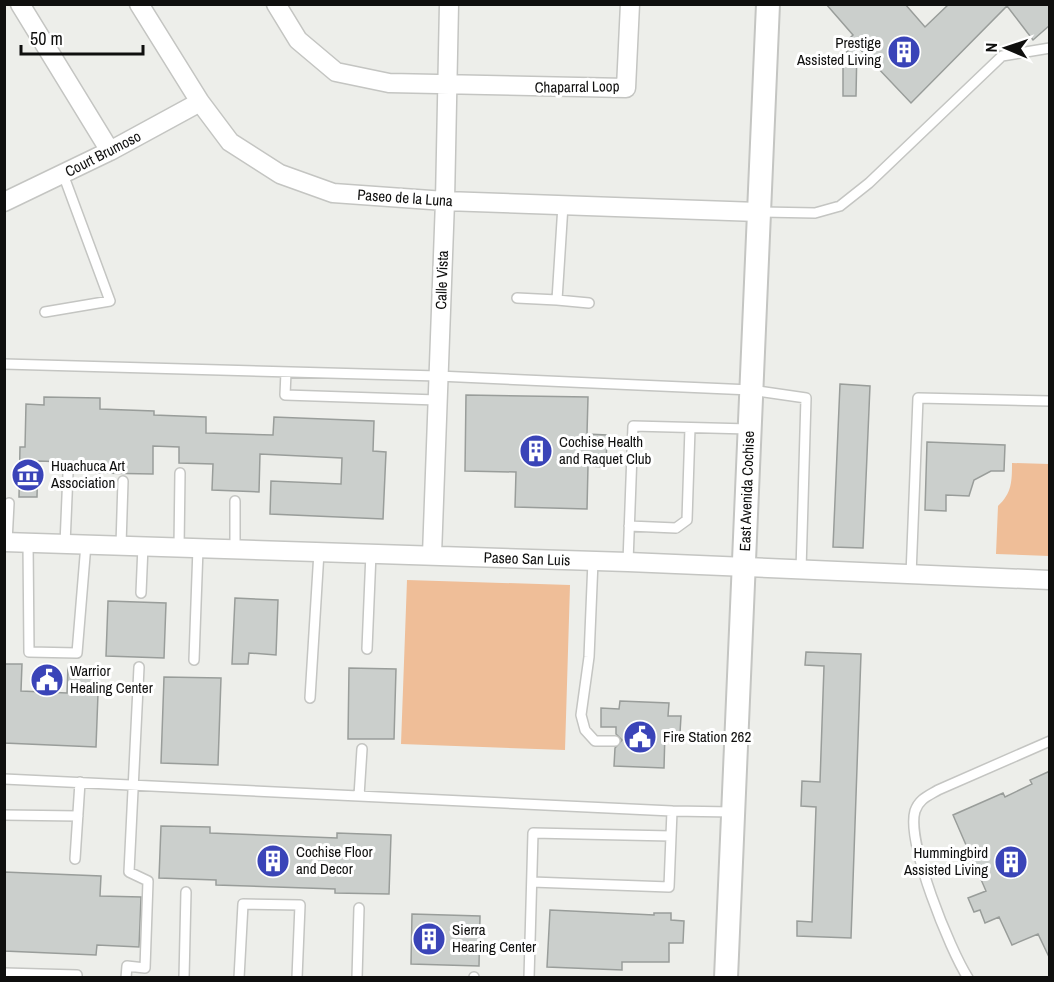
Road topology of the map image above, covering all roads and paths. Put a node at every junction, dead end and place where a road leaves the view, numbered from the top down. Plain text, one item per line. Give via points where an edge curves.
1 (20, 4) edge
2 (140, 4) edge
3 (276, 4) edge
4 (449, 4) edge
5 (630, 4) edge
6 (768, 4) edge
7 (4, 13) edge
8 (1050, 48) edge
9 (447, 86) junction
10 (200, 102) junction
11 (110, 151) junction
12 (63, 174) junction
13 (445, 201) junction
14 (4, 202) edge
15 (563, 205) junction
16 (758, 212) junction
17 (517, 298) dead end
18 (557, 300) junction
19 (590, 303) dead end
20 (45, 312) dead end
21 (4, 363) edge
22 (286, 372) junction
23 (438, 376) junction
24 (751, 390) junction
25 (437, 400) junction
26 (1050, 401) edge
27 (690, 428) junction
28 (749, 429) junction
29 (68, 473) dead end
30 (180, 473) dead end
31 (123, 481) dead end
32 (236, 501) dead end
33 (9, 503) dead end
34 (629, 526) junction
35 (6, 542) edge
36 (28, 543) junction
37 (65, 544) junction
38 (87, 544) junction
39 (121, 545) junction
40 (143, 546) junction
41 (179, 547) junction
42 (198, 548) junction
43 (235, 549) junction
44 (319, 552) junction
45 (371, 553) junction
46 (432, 555) junction
47 (593, 561) junction
48 (628, 562) junction
49 (744, 567) junction
50 (801, 570) junction
51 (911, 575) junction
52 (1050, 580) edge
53 (141, 593) dead end
54 (367, 649) dead end
55 (194, 660) dead end
56 (139, 667) dead end
57 (310, 698) dead end
58 (615, 741) dead end
59 (1050, 741) edge
60 (362, 749) dead end
61 (4, 779) edge
62 (80, 782) junction
63 (135, 785) junction
64 (359, 796) junction
65 (672, 810) junction
66 (734, 812) junction
67 (4, 815) edge
68 (78, 816) junction
69 (671, 836) junction
70 (75, 860) dead end
71 (532, 882) junction
72 (186, 892) dead end
73 (359, 908) dead end
74 (4, 972) edge
75 (77, 978) edge
76 (126, 978) edge
77 (184, 978) edge
78 (239, 978) edge
79 (297, 978) edge
80 (357, 978) edge
81 (529, 978) edge
82 (726, 978) edge
83 (968, 978) edge

1 - 7 street
1 - 11 street
2 - 10 street, Paseo de la Luna
3 - 9 street via 298,40 336,72 389,83
4 - 9 street, Calle Vista
5 - 9 street, Chaparral Loop via 626,88
6 - 16 street, East Avenida Cochise
8 - 16 lane via 1002,56 840,206 815,213
9 - 13 street, Calle Vista
10 - 11 street, Court Brumoso
10 - 13 street, Paseo de la Luna via 230,142 280,174 333,193
11 - 12 street, Court Brumoso
12 - 14 street, Court Brumoso
12 - 20 lane via 110,301
13 - 15 street, Paseo de la Luna
13 - 23 street, Calle Vista
15 - 16 street, Paseo de la Luna
15 - 18 lane
16 - 24 street, East Avenida Cochise
17 - 18 lane
18 - 19 lane
21 - 22 lane
22 - 23 lane
22 - 25 lane via 285,395
23 - 24 lane
23 - 25 street, Calle Vista
24 - 28 street, East Avenida Cochise
24 - 50 lane via 806,398
25 - 46 street, Calle Vista
26 - 51 lane via 918,398
27 - 28 lane
27 - 34 lane via 687,520 676,528
27 - 34 lane via 633,426
28 - 49 street, East Avenida Cochise
29 - 37 lane
30 - 41 lane
31 - 39 lane
32 - 43 lane
33 - 35 lane
34 - 48 lane
35 - 36 street, Paseo San Luis
36 - 37 street, Paseo San Luis
36 - 38 lane via 29,652 77,653
37 - 38 street, Paseo San Luis
38 - 39 street, Paseo San Luis
39 - 40 street, Paseo San Luis
40 - 41 street, Paseo San Luis
40 - 53 lane
41 - 42 street, Paseo San Luis
42 - 43 street, Paseo San Luis
42 - 55 lane
43 - 44 street, Paseo San Luis
44 - 45 street, Paseo San Luis
44 - 57 lane
45 - 46 street, Paseo San Luis
45 - 54 lane
46 - 47 street, Paseo San Luis
47 - 48 street, Paseo San Luis
47 - 58 lane via 589,657 581,715 585,730 595,741
48 - 49 street, Paseo San Luis
49 - 50 street, Paseo San Luis
49 - 66 street, East Avenida Cochise
50 - 51 street, Paseo San Luis
51 - 52 street, Paseo San Luis
56 - 63 lane
59 - 83 lane via 938,790 921,800 915,811 913,826 920,859
60 - 64 lane
61 - 62 lane
62 - 63 lane
62 - 68 lane
63 - 64 lane
63 - 76 lane via 129,872 148,880 145,968 127,966
64 - 65 lane
65 - 66 lane
65 - 69 lane
66 - 82 street, East Avenida Cochise
67 - 68 lane
68 - 70 lane
69 - 71 lane via 533,833
69 - 71 lane via 669,887
71 - 81 lane
72 - 77 lane
73 - 80 lane
74 - 75 lane
78 - 79 lane via 243,904 300,905

